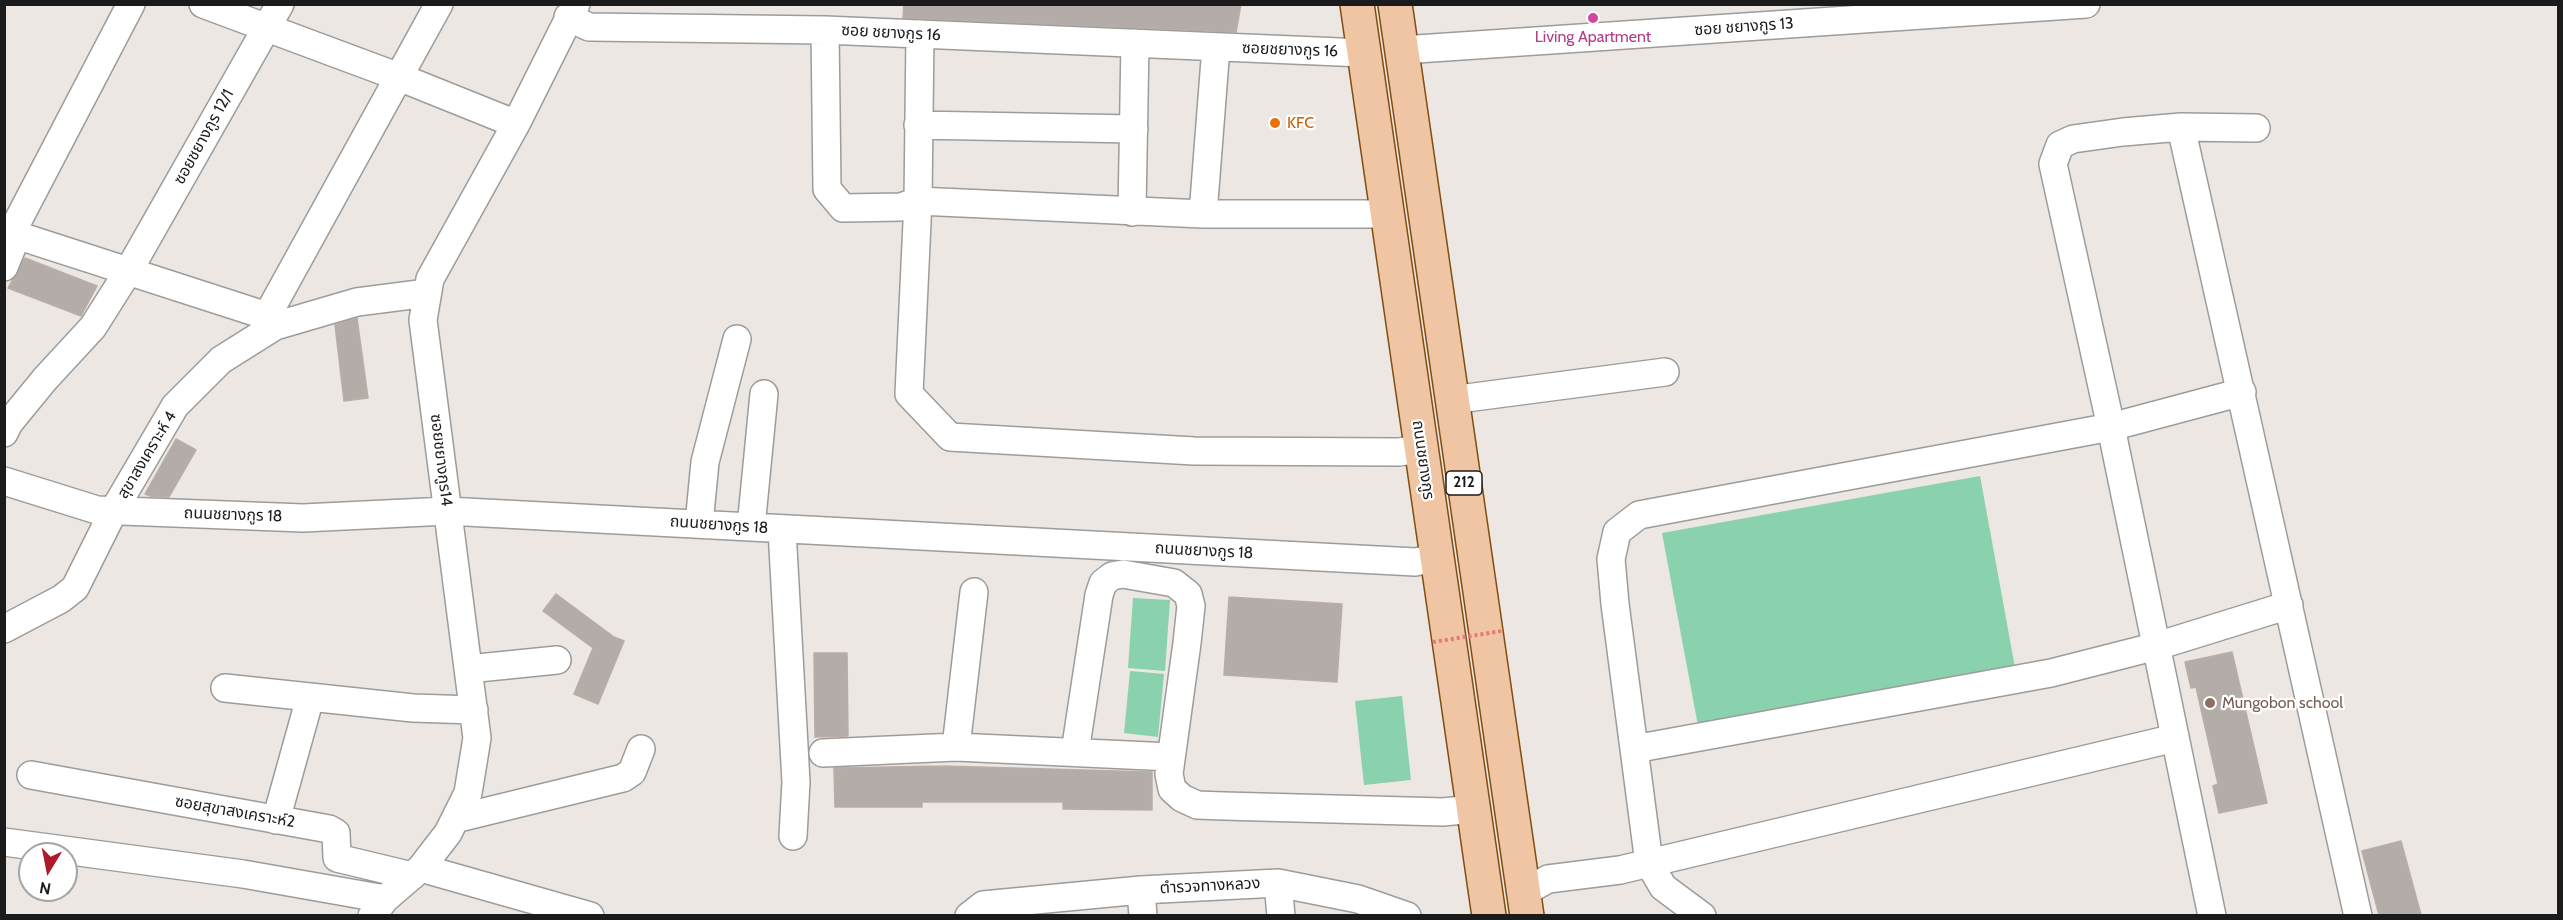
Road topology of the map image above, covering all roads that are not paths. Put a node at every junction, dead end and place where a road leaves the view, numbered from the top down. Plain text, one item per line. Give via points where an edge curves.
1 (131, 4) edge
2 (203, 4) edge
3 (280, 4) edge
4 (439, 4) edge
5 (1357, 4) edge
6 (1395, 4) edge
7 (2086, 4) edge
8 (572, 10) edge
9 (266, 28) junction
10 (825, 30) junction
11 (920, 34) junction
12 (1135, 43) junction
13 (1216, 47) junction
14 (1402, 50) junction
15 (1363, 53) junction
16 (399, 77) junction
17 (516, 124) junction
18 (918, 125) junction
19 (2181, 127) junction
20 (2256, 128) dead end
21 (1134, 129) junction
22 (918, 201) junction
23 (1132, 212) junction
24 (1203, 214) junction
25 (1387, 214) junction
26 (8, 231) edge
27 (4, 267) edge
28 (129, 270) junction
29 (427, 293) junction
30 (737, 339) dead end
31 (1665, 372) dead end
32 (2242, 392) junction
33 (764, 394) dead end
34 (1451, 400) junction
35 (2111, 427) junction
36 (4, 433) edge
37 (1421, 449) junction
38 (4, 481) edge
39 (114, 510) junction
40 (447, 512) junction
41 (699, 524) junction
42 (751, 527) junction
43 (782, 530) junction
44 (1437, 558) junction
45 (974, 592) dead end
46 (2289, 606) junction
47 (4, 629) edge
48 (2157, 646) junction
49 (557, 660) dead end
50 (468, 669) junction
51 (225, 688) dead end
52 (310, 698) junction
53 (474, 710) junction
54 (2175, 738) junction
55 (956, 747) junction
56 (641, 749) dead end
57 (1634, 749) junction
58 (1075, 752) junction
59 (823, 753) dead end
60 (1171, 757) junction
61 (31, 775) dead end
62 (1473, 808) junction
63 (455, 819) junction
64 (276, 820) junction
65 (793, 836) dead end
66 (4, 842) edge
67 (1649, 863) junction
68 (416, 872) junction
69 (1278, 882) junction
70 (1142, 903) edge
71 (1525, 904) edge
72 (379, 907) edge
73 (1488, 907) edge
74 (582, 914) edge
75 (969, 915) edge
76 (1281, 915) edge
77 (1407, 915) edge
78 (1702, 915) edge
79 (2212, 915) edge
80 (2358, 915) edge

1 - 26 street
2 - 9 street
3 - 9 street, ซอยชยางกูร 12/1
4 - 16 street
5 - 15 main road, ถนนชยางกูร / 212
6 - 14 main road, 212
7 - 14 street, ซอย ชยางกูร 13
8 - 10 street, ซอย ชยางกูร 16 via 588,27
8 - 17 street, ซอยชยางกูร14
9 - 16 street
9 - 28 street, ซอยชยางกูร 12/1
10 - 11 street, ซอย ชยางกูร 16
10 - 22 street via 826,189 843,208 901,207
11 - 12 street, ซอย ชยางกูร 16
11 - 18 street
12 - 13 street, ซอย ชยางกูร 16
12 - 21 street
13 - 15 street, ซอยชยางกูร 16
13 - 24 street
14 - 15 main road
14 - 34 main road, 212
15 - 25 main road, ถนนชยางกูร / 212
16 - 17 street
16 - 28 street via 267,316
17 - 29 street, ซอยชยางกูร14 via 430,279
18 - 21 street
18 - 22 street
19 - 20 street
19 - 32 street
19 - 35 street via 2073,139 2060,145 2053,164
21 - 23 street
22 - 23 street
22 - 37 street via 909,394 950,436 1194,451
23 - 24 street
24 - 25 street
25 - 37 main road, ถนนชยางกูร / 212
26 - 27 street via 13,245
26 - 28 street
28 - 36 street, ซอยชยางกูร 12/1 via 93,327
29 - 39 street, สุขาสงเคราะห์ 4 via 357,302 275,326 252,338 222,360 175,406
29 - 40 street, ซอยชยางกูร14 via 423,320
30 - 41 street via 705,462
31 - 34 street
32 - 35 street
32 - 46 street
33 - 42 street
34 - 71 main road, 212
35 - 48 street
35 - 57 street via 1638,515 1617,531 1611,560
37 - 44 main road, ถนนชยางกูร / 212
38 - 39 street, ถนนชยางกูร 18 via 97,510
39 - 40 street, ถนนชยางกูร 18 via 303,518
39 - 47 street, สุขาสงเคราะห์ 4 via 75,588
40 - 41 street, ถนนชยางกูร 18
40 - 50 street, ซอยชยางกูร14
41 - 42 street, ถนนชยางกูร 18
42 - 43 street, ถนนชยางกูร 18
43 - 44 street, ถนนชยางกูร 18 via 1415,562
43 - 65 street via 796,782
44 - 62 main road, ถนนชยางกูร / 212
45 - 55 street
46 - 48 street
46 - 80 street
48 - 54 street
48 - 57 street via 2051,673
49 - 50 street
50 - 53 street, ซอยชยางกูร14
51 - 52 street
52 - 53 street
52 - 64 street
53 - 63 street, ซอยชยางกูร14 via 477,738 468,793
54 - 67 street
54 - 79 street
55 - 58 street
55 - 59 street
56 - 63 street via 633,772 623,778
57 - 67 street
58 - 60 street
58 - 60 street via 1102,583 1123,574 1174,583 1188,594 1191,606
60 - 62 street via 1172,789 1197,805 1443,812
61 - 64 street, ซอยสุขาสงเคราะห์2
62 - 73 main road, ถนนชยางกูร / 212
63 - 68 street, ซอยชยางกูร14
64 - 68 street, ซอยสุขาสงเคราะห์2 via 336,833 336,853 342,860
66 - 72 street via 243,874
67 - 71 street via 1548,879
67 - 78 street via 1663,887
68 - 72 street, ซอยชยางกูร14
68 - 74 street
69 - 70 street, ตำรวจทางหลวง
69 - 76 street, ตำรวจทางหลวง
69 - 77 street, ตำรวจทางหลวง via 1358,898
70 - 75 street, ตำรวจทางหลวง via 983,905
71 - 73 main road

